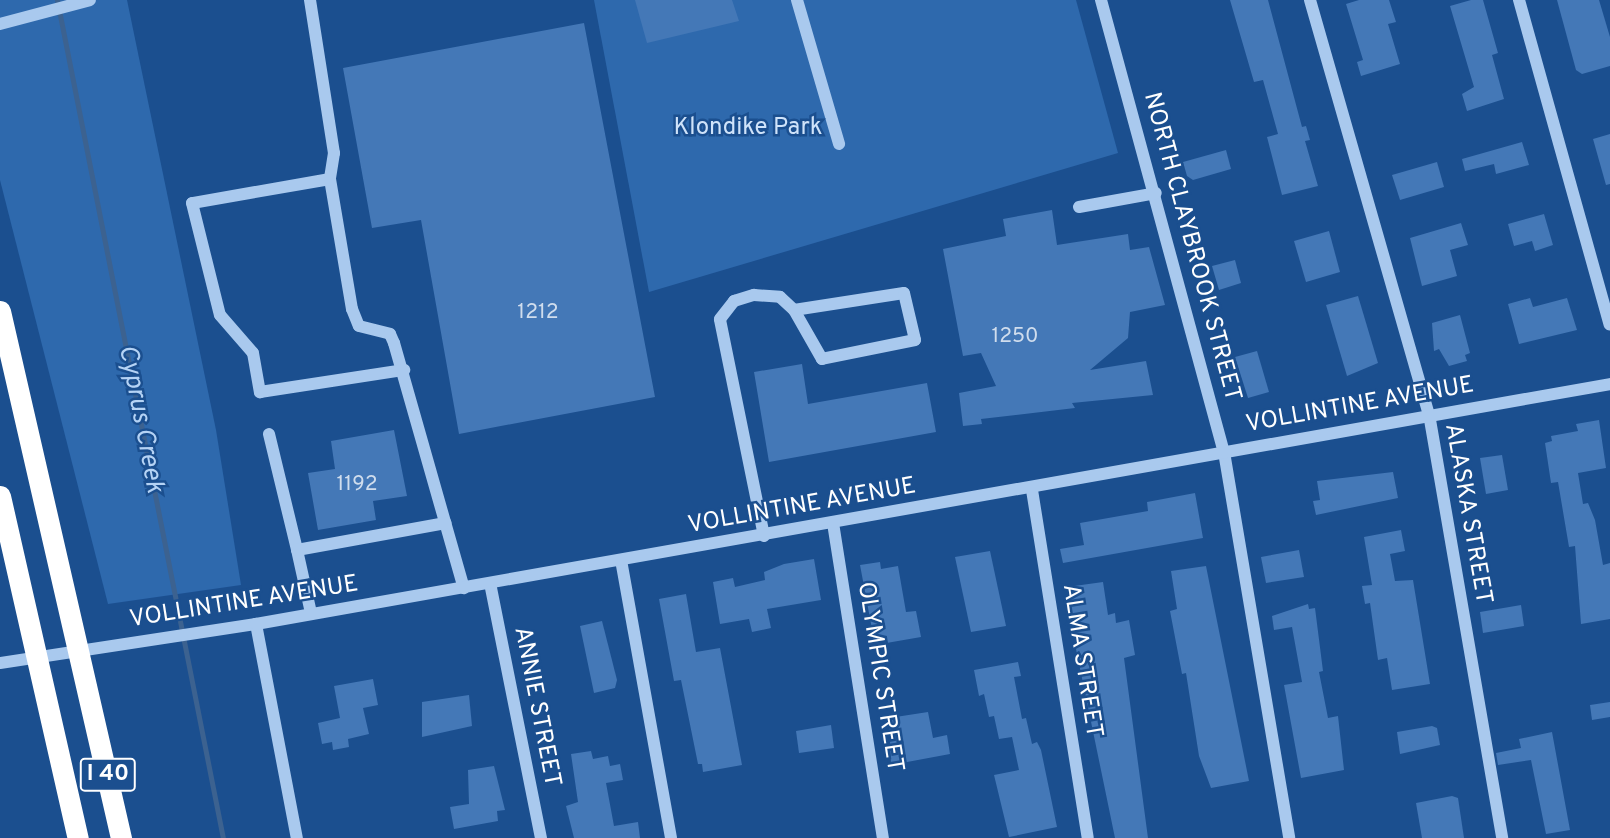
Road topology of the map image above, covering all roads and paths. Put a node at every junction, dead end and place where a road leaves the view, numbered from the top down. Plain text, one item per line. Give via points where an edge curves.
1 (90, 0) edge
2 (310, 0) edge
3 (797, 0) edge
4 (1101, 0) edge
5 (1310, 0) edge
6 (1519, 0) edge
7 (0, 24) edge
8 (839, 144) dead end
9 (330, 179) junction
10 (1156, 193) junction
11 (1079, 208) dead end
12 (794, 310) junction
13 (0, 311) edge
14 (1610, 325) edge
15 (404, 370) junction
16 (1610, 384) edge
17 (1429, 414) junction
18 (269, 434) dead end
19 (1224, 452) junction
20 (1032, 490) junction
21 (0, 496) edge
22 (446, 523) junction
23 (833, 523) junction
24 (764, 536) junction
25 (297, 550) junction
26 (621, 560) junction
27 (490, 583) junction
28 (464, 588) junction
29 (311, 613) junction
30 (256, 624) junction
31 (0, 663) edge
32 (78, 838) edge
33 (121, 838) edge
34 (296, 838) edge
35 (541, 838) edge
36 (671, 838) edge
37 (883, 838) edge
38 (1088, 838) edge
39 (1289, 838) edge
40 (1502, 838) edge

1 - 7 street
2 - 9 street via 334,153
3 - 8 street
4 - 10 street, NORTH CLAYBROOK STREET
5 - 17 street, ALASKA STREET
6 - 14 street
9 - 15 street via 352,309 359,326 390,334
9 - 15 street via 192,203 219,315 253,353 260,392
10 - 11 street
10 - 19 street, NORTH CLAYBROOK STREET
12 - 12 street via 904,293 915,340 822,359
12 - 24 street via 780,297 754,295 734,301 720,319
13 - 33 highway, I 40
15 - 22 street
16 - 17 street, VOLLINTINE AVENUE
17 - 19 street, VOLLINTINE AVENUE
17 - 40 street, ALASKA STREET
18 - 25 street
19 - 20 street, VOLLINTINE AVENUE
19 - 39 street, NORTH CLAYBROOK STREET
20 - 23 street, VOLLINTINE AVENUE
20 - 38 street, ALMA STREET
21 - 32 highway, I 40
22 - 25 street
22 - 28 street
23 - 24 street, VOLLINTINE AVENUE
23 - 37 street, OLYMPIC STREET
24 - 26 street, VOLLINTINE AVENUE
25 - 29 street
26 - 27 street, VOLLINTINE AVENUE
26 - 36 street
27 - 28 street, VOLLINTINE AVENUE
27 - 35 street, ANNIE STREET
28 - 29 street, VOLLINTINE AVENUE
29 - 30 street, VOLLINTINE AVENUE
30 - 31 street, VOLLINTINE AVENUE
30 - 34 street

